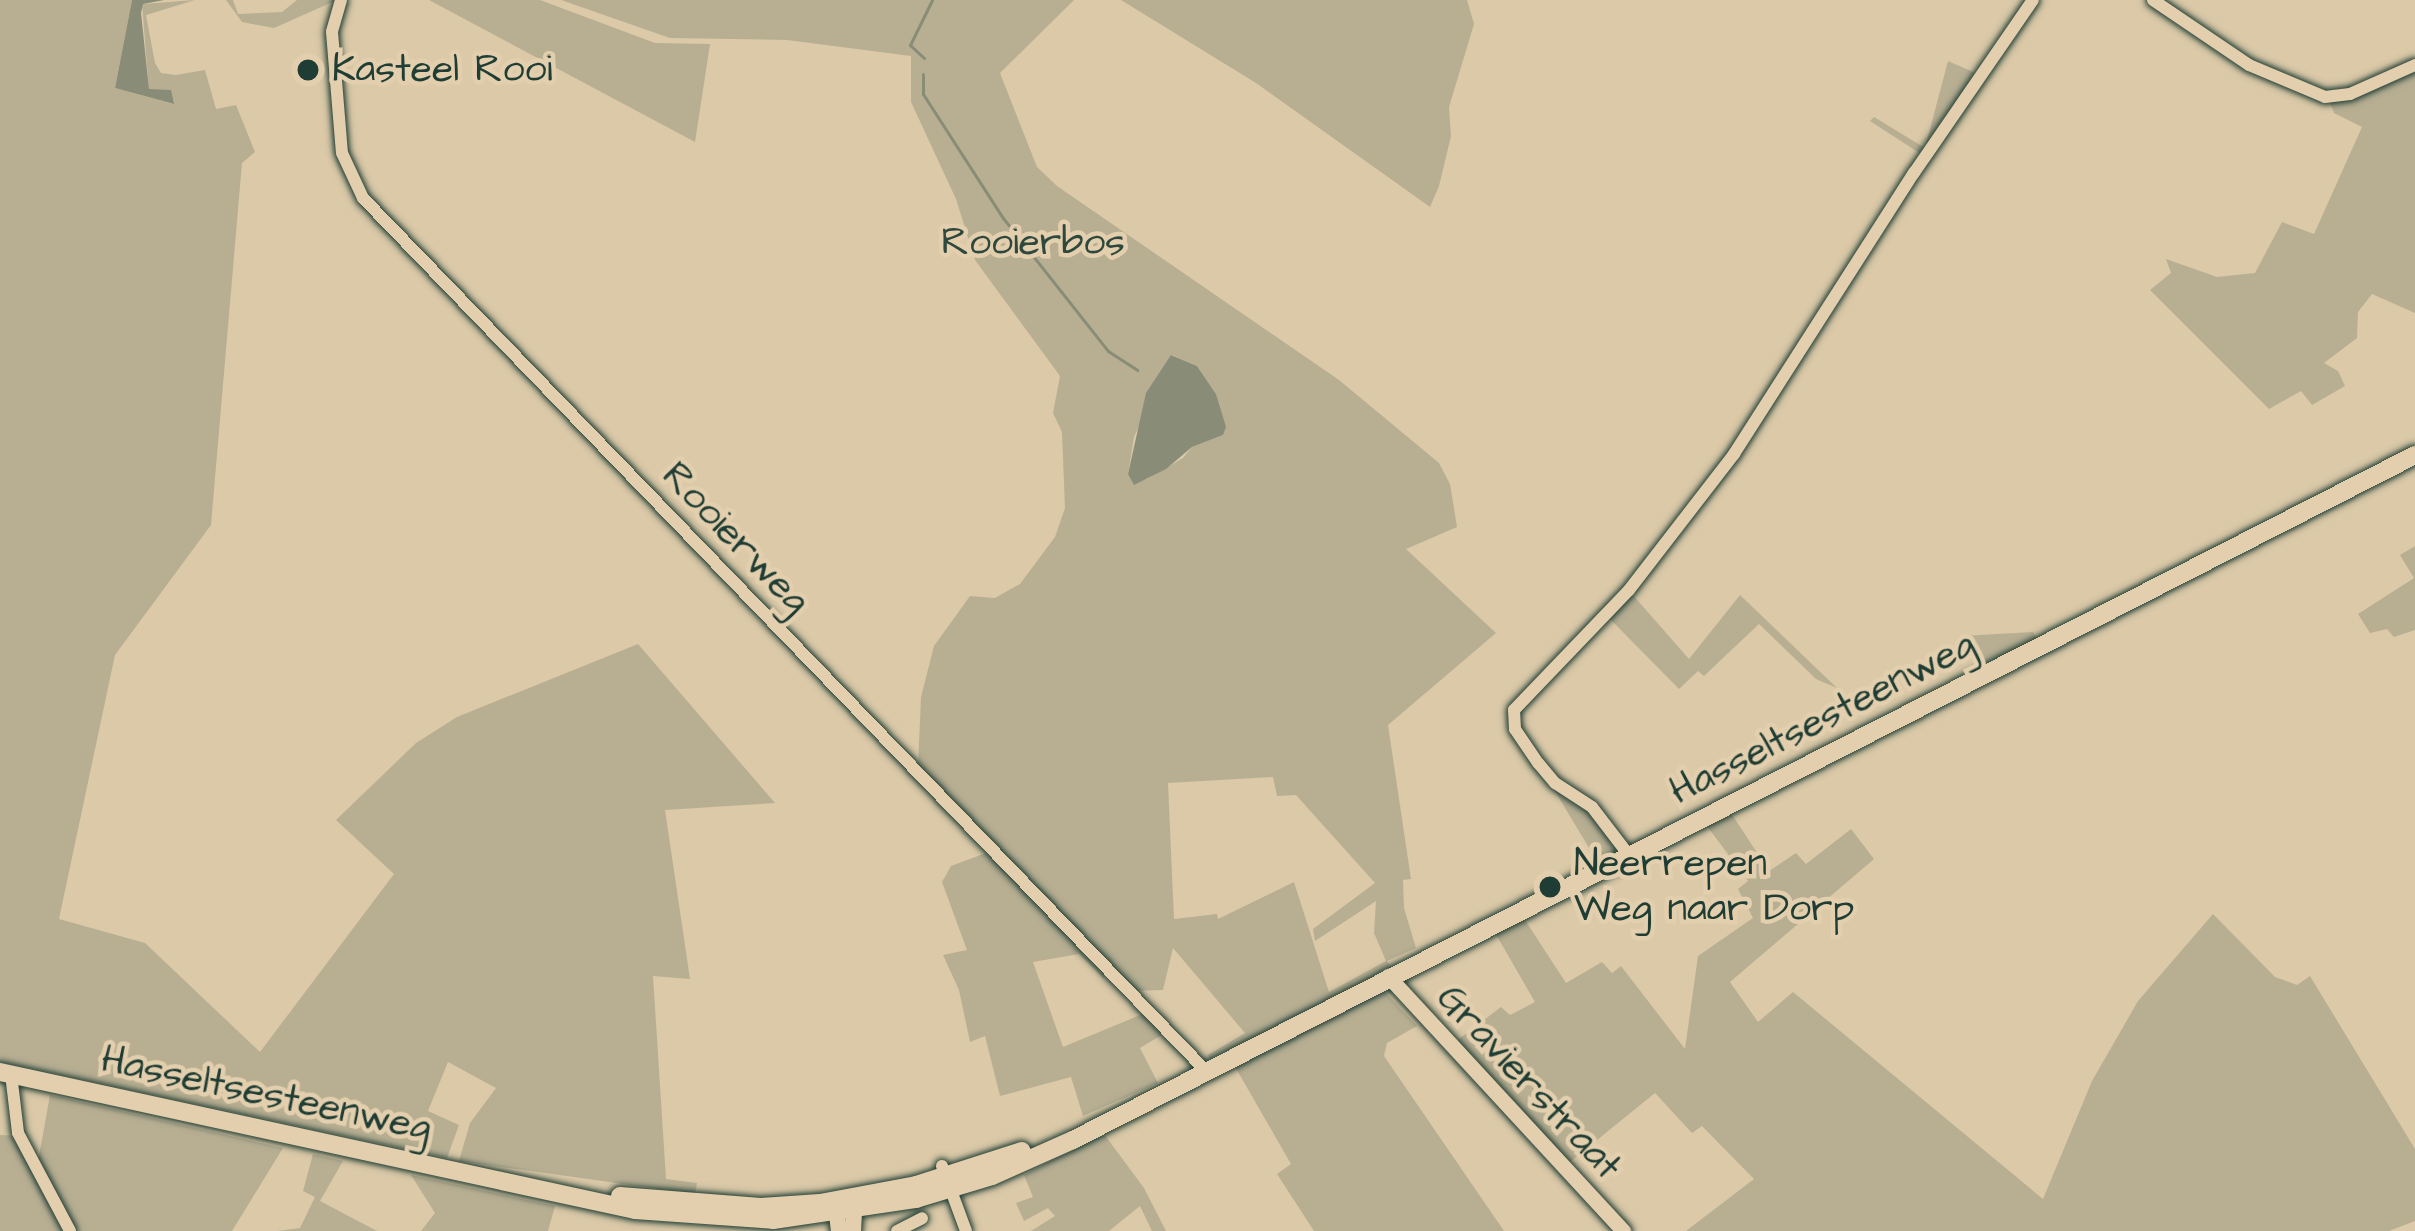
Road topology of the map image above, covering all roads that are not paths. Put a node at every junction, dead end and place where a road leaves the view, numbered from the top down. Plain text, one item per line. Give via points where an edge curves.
1 (341, 0) edge
2 (2033, 0) edge
3 (2153, 0) edge
4 (2415, 65) edge
5 (2415, 455) edge
6 (1628, 854) junction
7 (1388, 976) junction
8 (1205, 1070) junction
9 (5, 1073) edge
10 (945, 1178) junction
11 (846, 1217) edge
12 (922, 1218) dead end
13 (70, 1231) edge
14 (897, 1231) edge
15 (966, 1231) edge
16 (1622, 1231) edge

1 - 8 street, Rooierweg via 332,32 342,153 363,198
2 - 6 street via 1734,454 1629,590 1514,710 1515,729 1538,763 1592,807
3 - 4 street via 2249,65 2325,97
5 - 6 main road, Hasseltsesteenweg
6 - 7 main road, Hasseltsesteenweg
7 - 8 main road, Hasseltsesteenweg
7 - 16 street, Gravierstraat
8 - 10 main road, Hasseltsesteenweg via 1035,1158
9 - 11 main road, Hasseltsesteenweg via 635,1210 712,1220
9 - 13 street, Hasseltsesteenweg via 18,1133
10 - 11 main road, Hasseltsesteenweg
10 - 15 street
12 - 14 street

